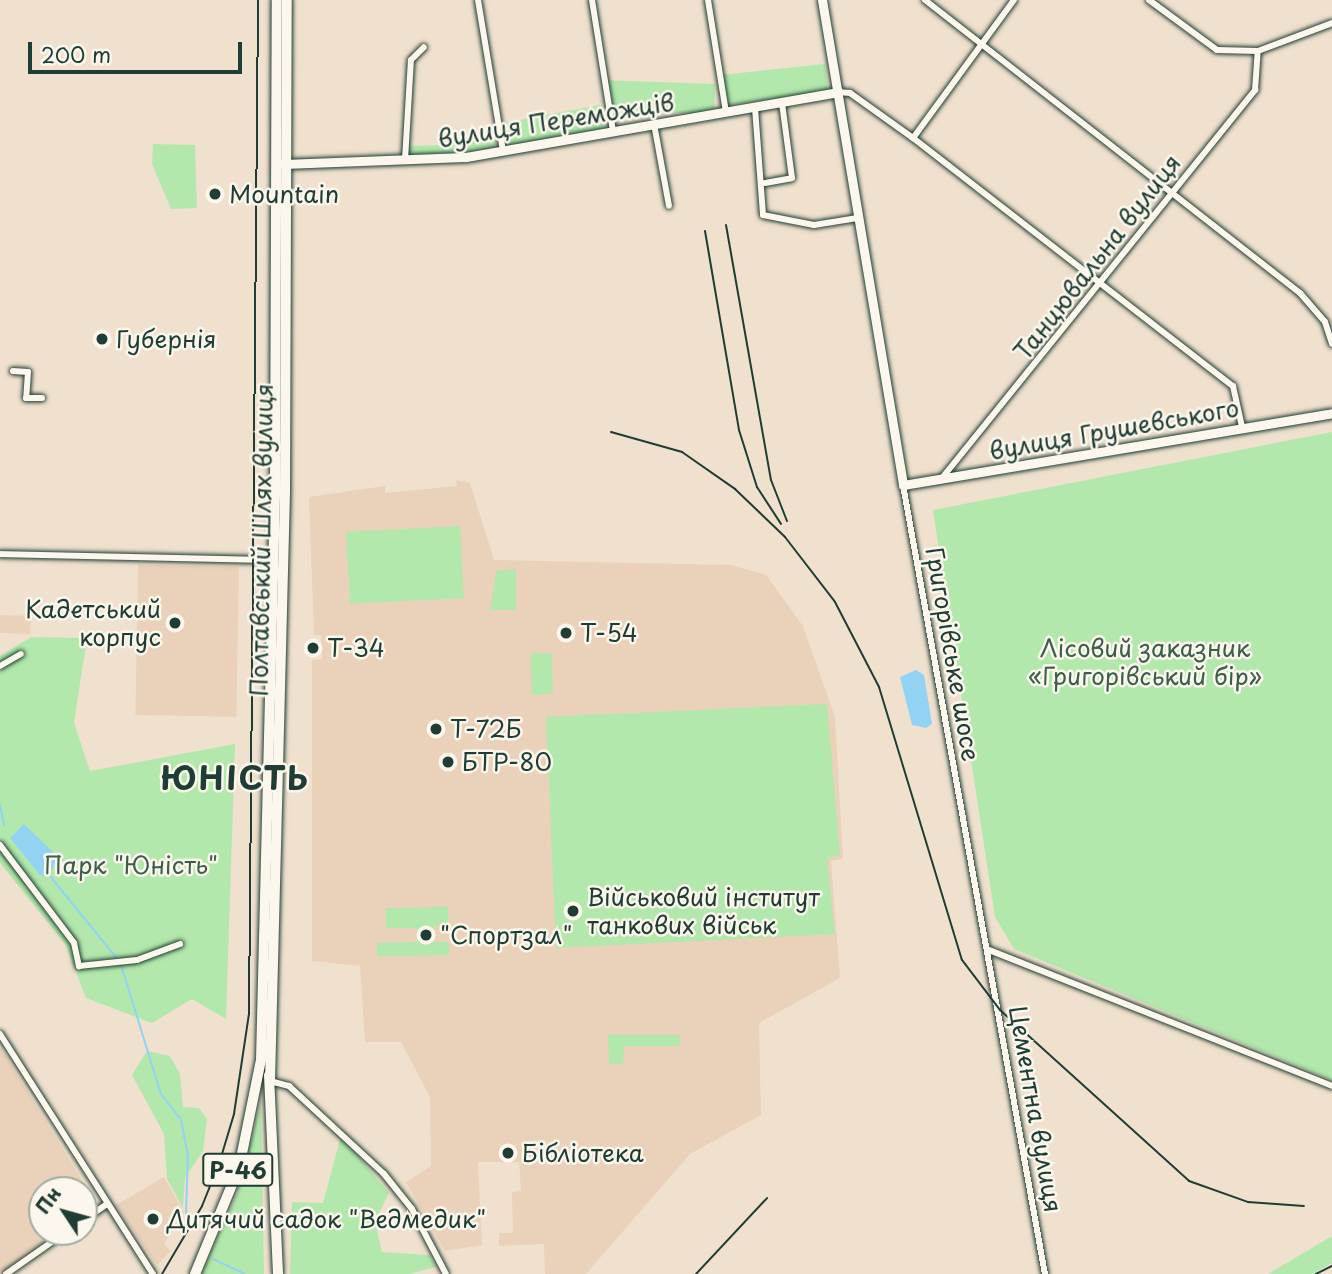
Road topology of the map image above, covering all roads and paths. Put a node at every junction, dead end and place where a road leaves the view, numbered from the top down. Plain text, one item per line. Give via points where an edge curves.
1 (277, 0) edge
2 (287, 0) edge
3 (478, 0) edge
4 (592, 0) edge
5 (708, 0) edge
6 (822, 0) edge
7 (925, 0) edge
8 (1014, 0) edge
9 (1149, 0) edge
10 (1332, 23) edge
11 (982, 44) junction
12 (424, 47) dead end
13 (1258, 51) junction
14 (838, 92) junction
15 (782, 103) junction
16 (755, 108) junction
17 (726, 112) junction
18 (654, 124) junction
19 (613, 131) junction
20 (913, 138) junction
21 (503, 151) junction
22 (405, 160) junction
23 (282, 164) junction
24 (765, 183) junction
25 (1170, 196) junction
26 (669, 206) dead end
27 (858, 218) junction
28 (1101, 284) junction
29 (1332, 344) edge
30 (13, 371) dead end
31 (42, 398) dead end
32 (1332, 413) edge
33 (1242, 427) junction
34 (942, 478) junction
35 (903, 485) junction
36 (0, 554) edge
37 (278, 560) junction
38 (21, 654) dead end
39 (0, 666) edge
40 (0, 845) edge
41 (180, 944) dead end
42 (989, 950) junction
43 (262, 1028) junction
44 (0, 1034) edge
45 (270, 1081) junction
46 (1332, 1086) edge
47 (107, 1204) junction
48 (98, 1210) edge
49 (46, 1246) edge
50 (6, 1274) edge
51 (153, 1274) edge
52 (195, 1274) edge
53 (278, 1274) edge
54 (446, 1274) edge
55 (1045, 1274) edge

1 - 23 main road, Полтавський Шлях вулиця
2 - 23 main road, Полтавський Шлях вулиця
3 - 21 street
4 - 19 street
5 - 17 street
6 - 14 street, Григорівське шосе
7 - 11 street
8 - 11 street
9 - 13 street via 1217,50
10 - 13 street
11 - 20 street
11 - 25 street
12 - 22 street via 411,60
13 - 25 street, Танцювальна вулиця via 1255,90
14 - 15 street, вулиця Переможців
14 - 20 street via 850,93
14 - 27 street, Григорівське шосе
15 - 16 street, вулиця Переможців
15 - 24 street via 792,178
16 - 17 street, вулиця Переможців
16 - 24 street
17 - 18 street, вулиця Переможців
18 - 19 street, вулиця Переможців
18 - 26 street
19 - 21 street, вулиця Переможців
20 - 28 street
21 - 22 street, вулиця Переможців
22 - 23 street, вулиця Переможців
23 - 37 main road, Полтавський Шлях вулиця
24 - 27 street via 765,217 814,225
25 - 28 street, Танцювальна вулиця
25 - 29 street via 1300,293 1325,321
27 - 35 street, Григорівське шосе
28 - 33 street via 1233,386
28 - 34 street, Танцювальна вулиця
30 - 31 street via 28,372 26,398
32 - 33 street, вулиця Грушевського
33 - 34 street, вулиця Грушевського
34 - 35 street, вулиця Грушевського
35 - 42 street, Григорівське шосе
36 - 37 street
37 - 43 main road, Полтавський Шлях вулиця / Р-46
37 - 45 main road, Полтавський Шлях вулиця
38 - 39 street
40 - 41 street via 74,943 79,966 125,963
42 - 46 street
42 - 55 street, Цементна вулиця
43 - 45 main road, Полтавський Шлях вулиця
43 - 52 main road, Р-46 via 239,1168
44 - 47 street
45 - 53 main road, Полтавський Шлях вулиця
45 - 54 street via 289,1086 384,1174 412,1209
47 - 48 street
47 - 51 street
49 - 50 street

